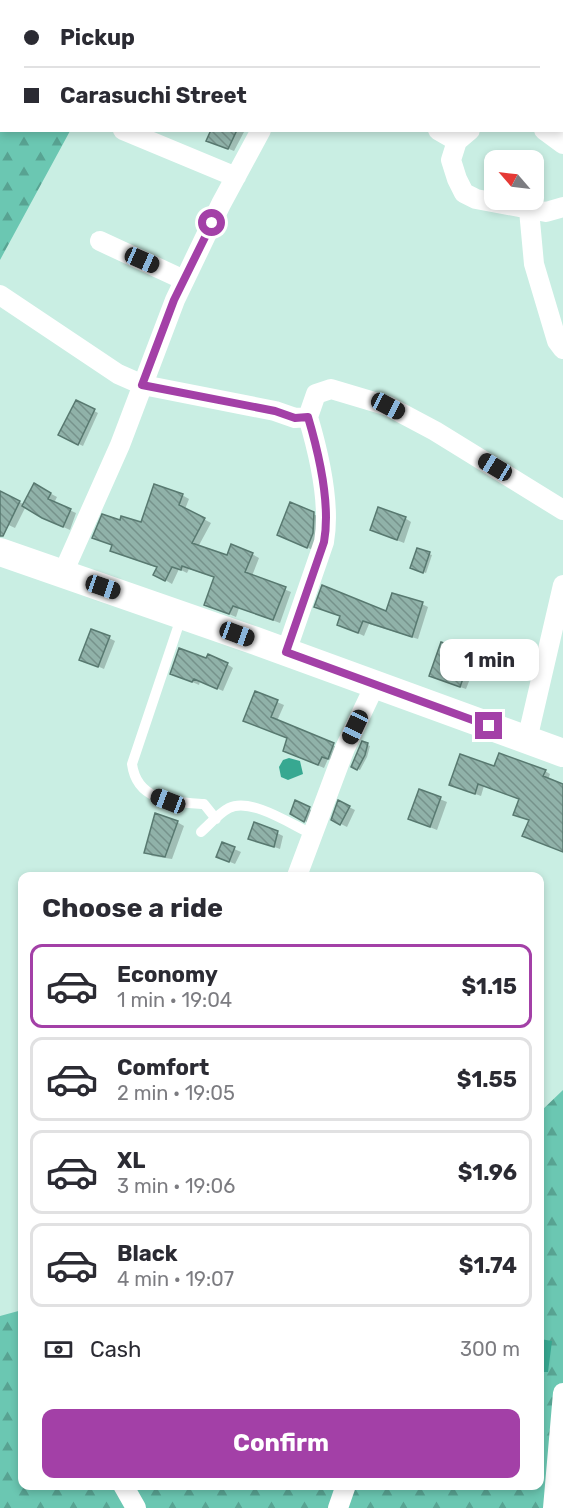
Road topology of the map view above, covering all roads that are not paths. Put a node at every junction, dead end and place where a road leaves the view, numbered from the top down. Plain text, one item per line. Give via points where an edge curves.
1 (128, 132) edge
2 (260, 132) edge
3 (447, 132) edge
4 (547, 132) edge
5 (464, 136) edge
6 (563, 144) edge
7 (236, 177) junction
8 (484, 202) edge
9 (563, 207) edge
10 (529, 210) joint
11 (100, 241) dead end
12 (184, 279) junction
13 (0, 295) edge
14 (563, 349) edge
15 (142, 385) junction
16 (308, 417) junction
17 (563, 510) edge
18 (0, 552) edge
19 (63, 573) junction
20 (563, 585) edge
21 (182, 615) junction
22 (286, 652) junction
23 (375, 685) junction
24 (527, 740) junction
25 (563, 753) edge
26 (216, 819) junction
27 (201, 832) dead end
28 (312, 834) junction
29 (298, 872) edge
30 (563, 1393) edge
31 (550, 1434) edge
32 (126, 1490) edge
33 (344, 1490) edge
34 (136, 1508) edge
35 (338, 1508) edge
36 (553, 1508) edge

1 - 7 street
2 - 7 street
3 - 5 street
4 - 6 street
5 - 8 street via 451,160 464,193
7 - 12 street
9 - 10 street via 546,212
10 - 14 street via 534,264 557,341
11 - 12 street
12 - 15 street
13 - 15 street via 118,374
15 - 16 street via 295,418
15 - 19 street
16 - 17 street via 316,394 331,389 388,406
16 - 22 street via 318,451 327,525
18 - 19 street
19 - 21 street
20 - 24 street
21 - 22 street
21 - 26 lane via 132,764 134,776 150,794 168,801 204,804
22 - 23 street
23 - 24 street
23 - 28 street via 345,748
24 - 25 street
26 - 27 lane
26 - 28 lane via 229,808 249,806
28 - 29 street
30 - 31 street
31 - 36 street
32 - 34 street
33 - 35 street

